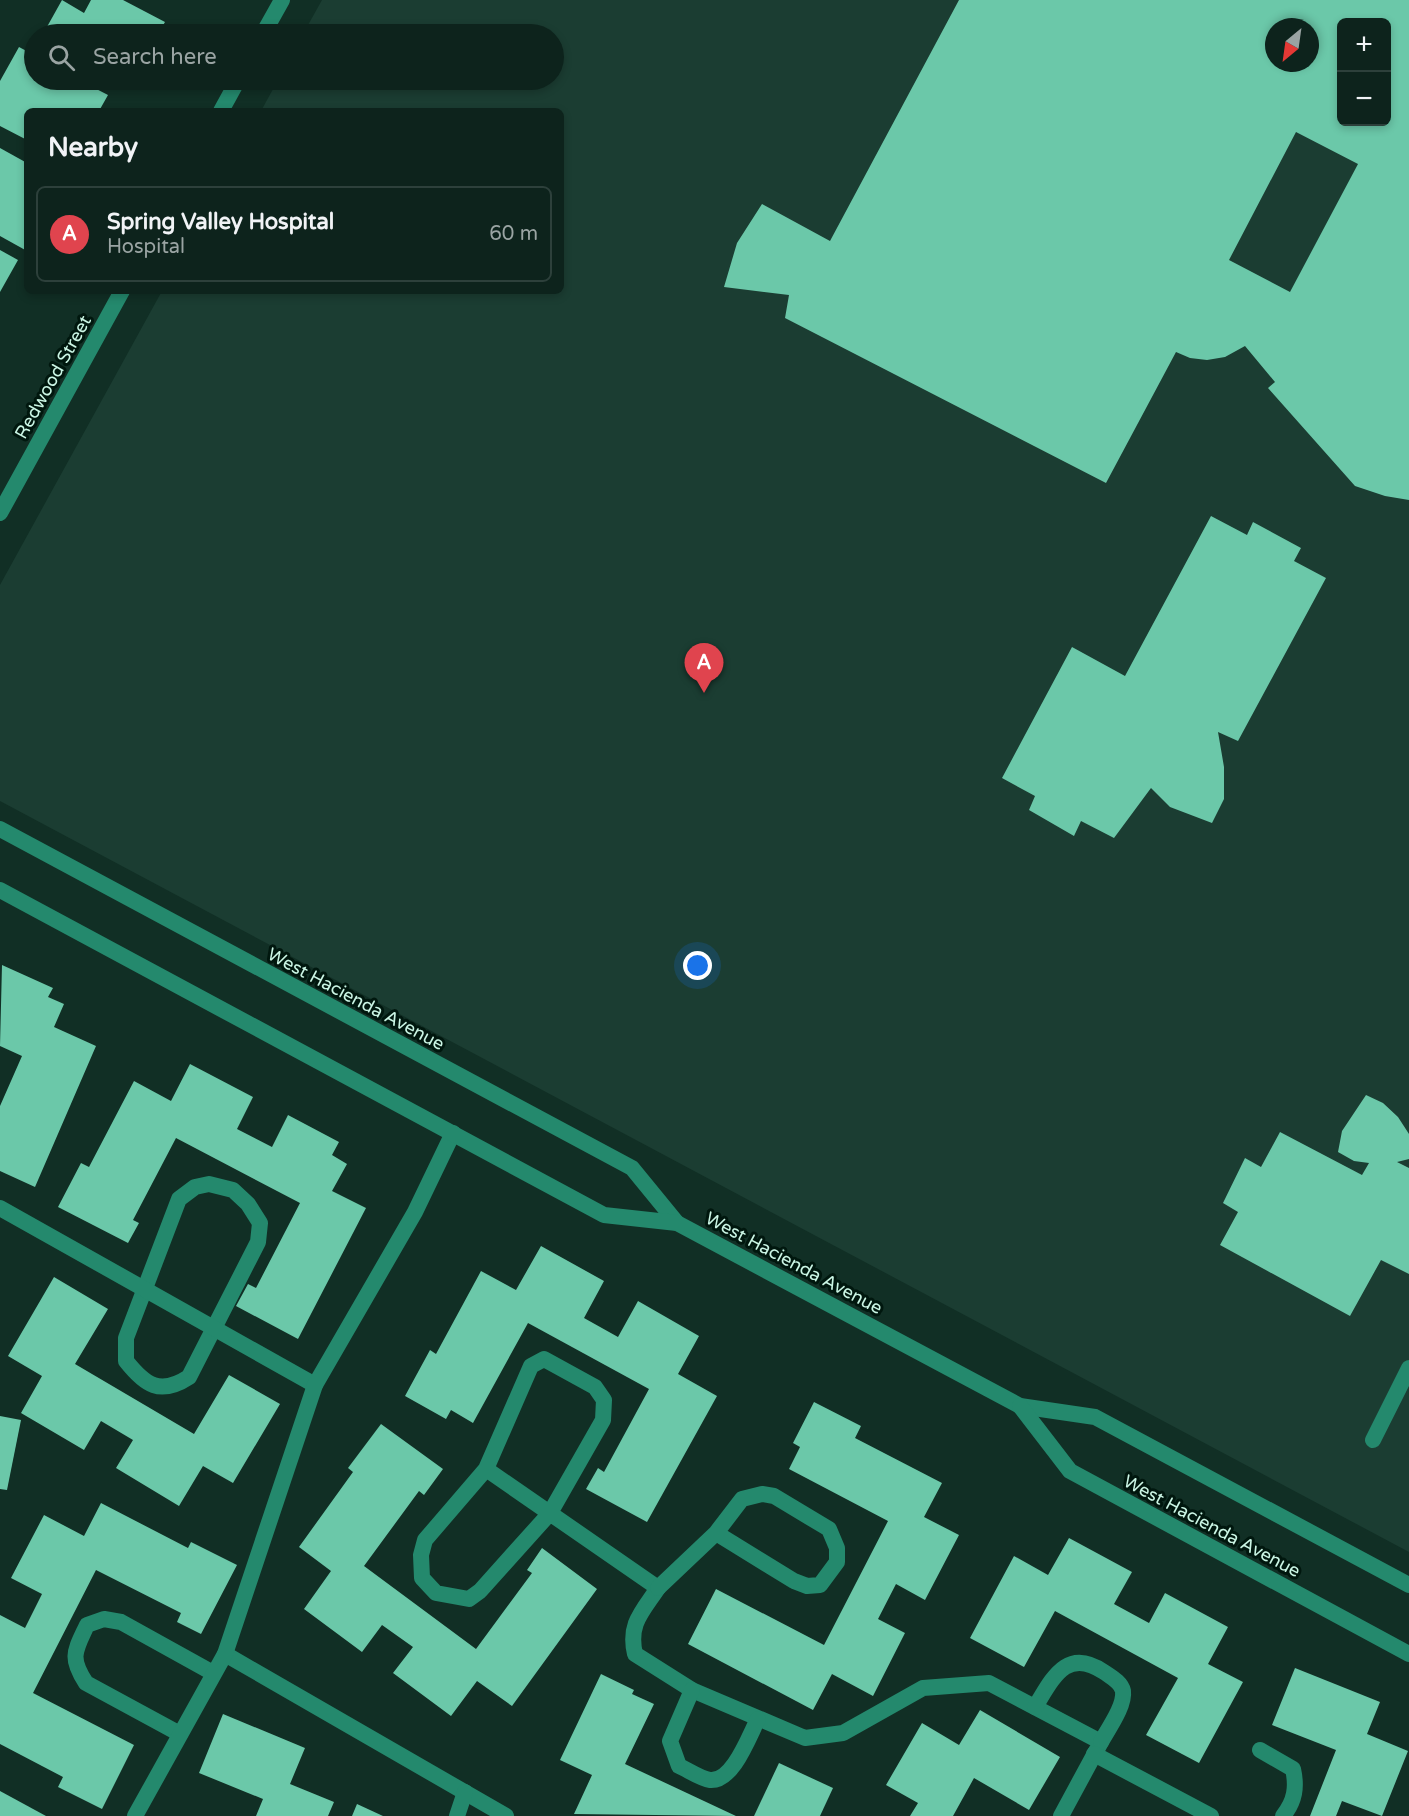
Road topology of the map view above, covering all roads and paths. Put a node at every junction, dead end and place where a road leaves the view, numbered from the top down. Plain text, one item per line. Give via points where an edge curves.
1 (282, 0) edge
2 (269, 24) edge
3 (233, 90) edge
4 (223, 108) edge
5 (120, 294) edge
6 (0, 513) edge
7 (0, 830) edge
8 (0, 890) edge
9 (453, 1133) junction
10 (0, 1208) edge
11 (677, 1223) junction
12 (143, 1290) junction
13 (215, 1330) junction
14 (1409, 1368) edge
15 (315, 1385) junction
16 (1020, 1406) junction
17 (1373, 1440) dead end
18 (486, 1469) junction
19 (550, 1513) junction
20 (717, 1533) junction
21 (1409, 1585) edge
22 (658, 1588) junction
23 (225, 1654) junction
24 (1409, 1654) edge
25 (213, 1673) junction
26 (692, 1690) junction
27 (1035, 1707) junction
28 (758, 1719) junction
29 (180, 1734) junction
30 (1098, 1748) junction
31 (1260, 1750) dead end
32 (465, 1792) junction
33 (135, 1816) edge
34 (458, 1816) edge
35 (506, 1816) edge
36 (1061, 1816) edge
37 (1211, 1816) edge
38 (1284, 1816) edge

1 - 2 main road
3 - 4 main road
5 - 6 main road, Redwood Street
7 - 11 main road, West Hacienda Avenue via 632,1168
8 - 9 main road, West Hacienda Avenue
9 - 11 main road, West Hacienda Avenue via 604,1215
9 - 15 main road via 415,1212
10 - 12 main road
11 - 16 main road, West Hacienda Avenue
12 - 13 main road
12 - 13 main road via 126,1338 126,1361 139,1378 162,1389 177,1385 189,1377
12 - 13 main road via 179,1200 195,1187 209,1184 233,1190 260,1223 258,1242
13 - 15 main road
14 - 17 main road
15 - 23 main road
16 - 21 main road, West Hacienda Avenue via 1095,1417
16 - 24 main road, West Hacienda Avenue via 1070,1472
18 - 19 main road
18 - 19 main road via 425,1540 422,1578 436,1593 469,1599
18 - 19 main road via 531,1366 544,1359 595,1387 604,1400 603,1420
19 - 22 main road
20 - 20 main road via 807,1586 820,1585 837,1562 837,1548 829,1529 762,1494 742,1499
20 - 22 main road
22 - 26 main road via 631,1636 635,1654
23 - 25 main road
23 - 32 main road
25 - 29 main road
25 - 29 main road via 121,1622 104,1619 87,1625 73,1656 86,1683
26 - 28 main road
26 - 28 main road via 670,1741 680,1766 711,1780 724,1776 737,1761
27 - 28 main road via 989,1683 923,1688 843,1733 805,1738
27 - 30 main road
27 - 30 main road via 1059,1669 1082,1663 1098,1668 1118,1682 1123,1691 1122,1702
29 - 33 main road
30 - 36 main road
30 - 37 main road
31 - 38 main road via 1293,1769 1294,1797
32 - 34 main road
32 - 35 main road

